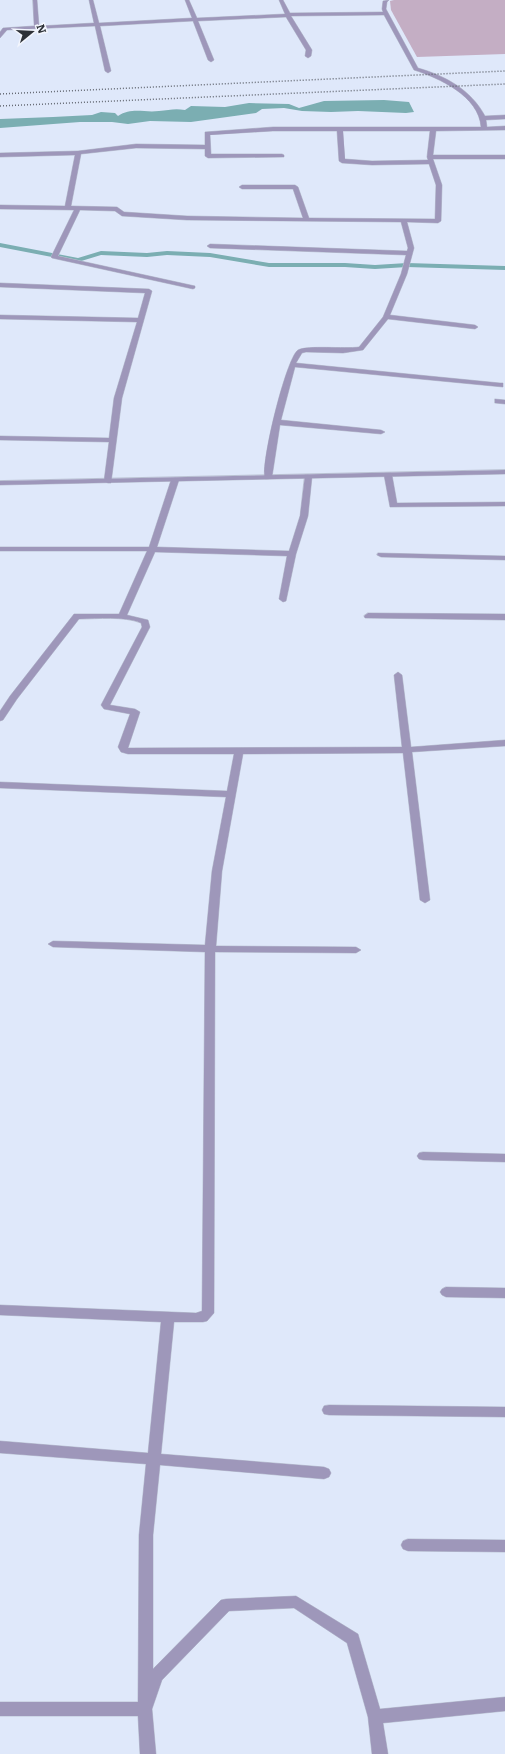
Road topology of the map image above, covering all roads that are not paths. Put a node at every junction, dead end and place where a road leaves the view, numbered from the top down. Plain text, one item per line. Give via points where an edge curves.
1 (35, 0) edge
2 (90, 0) edge
3 (187, 0) edge
4 (281, 0) edge
5 (387, 0) edge
6 (386, 12) junction
7 (288, 15) junction
8 (195, 20) junction
9 (96, 25) junction
10 (37, 28) junction
11 (0, 36) edge
12 (308, 56) dead end
13 (211, 60) dead end
14 (108, 70) dead end
15 (505, 117) edge
16 (484, 118) junction
17 (484, 128) junction
18 (505, 128) edge
19 (340, 129) junction
20 (433, 129) junction
21 (208, 147) junction
22 (78, 153) junction
23 (1, 155) edge
24 (282, 156) dead end
25 (505, 157) edge
26 (431, 160) junction
27 (0, 163) edge
28 (242, 187) dead end
29 (0, 207) edge
30 (68, 209) junction
31 (78, 209) junction
32 (307, 220) junction
33 (404, 221) junction
34 (210, 246) dead end
35 (409, 253) junction
36 (0, 285) edge
37 (193, 287) dead end
38 (0, 317) edge
39 (386, 317) junction
40 (140, 320) junction
41 (474, 327) dead end
42 (292, 365) junction
43 (500, 385) dead end
44 (277, 422) junction
45 (381, 432) dead end
46 (0, 438) edge
47 (112, 440) junction
48 (505, 472) edge
49 (388, 475) junction
50 (308, 476) junction
51 (268, 477) junction
52 (175, 480) junction
53 (108, 481) junction
54 (0, 483) edge
55 (505, 504) edge
56 (0, 549) edge
57 (152, 549) junction
58 (292, 554) junction
59 (381, 555) dead end
60 (505, 558) edge
61 (283, 599) dead end
62 (368, 616) dead end
63 (122, 617) junction
64 (505, 617) edge
65 (398, 675) dead end
66 (0, 718) edge
67 (505, 743) edge
68 (407, 750) junction
69 (239, 751) junction
70 (0, 785) edge
71 (230, 794) junction
72 (425, 900) dead end
73 (53, 944) dead end
74 (210, 949) junction
75 (356, 950) dead end
76 (423, 1156) dead end
77 (505, 1158) edge
78 (446, 1292) dead end
79 (505, 1294) edge
80 (0, 1310) edge
81 (168, 1317) junction
82 (330, 1410) dead end
83 (505, 1412) edge
84 (0, 1447) edge
85 (153, 1460) junction
86 (324, 1472) dead end
87 (408, 1545) dead end
88 (505, 1546) edge
89 (505, 1704) edge
90 (0, 1709) edge
91 (145, 1710) junction
92 (375, 1717) junction
93 (148, 1754) edge
94 (380, 1754) edge

1 - 10 street
2 - 9 street
3 - 8 street
4 - 7 street
5 - 6 street via 384,9
6 - 7 street
6 - 16 street via 416,69 436,74 460,89
7 - 8 street
7 - 12 street via 309,50
8 - 9 street
8 - 13 street
9 - 10 street
9 - 14 street
10 - 11 street via 5,29
15 - 16 street
16 - 17 street
17 - 18 street
17 - 20 street
19 - 20 street
19 - 21 street via 273,129 207,133
19 - 26 street via 342,161 372,163
20 - 26 street
21 - 22 street via 136,146
21 - 24 street via 208,156
22 - 23 street
22 - 30 street
23 - 27 street
25 - 26 street
26 - 33 street via 439,185 438,221
28 - 32 street via 295,187
29 - 30 street
30 - 31 street
31 - 32 street via 117,209 122,214 187,218
31 - 37 street via 54,257
32 - 33 street
33 - 35 street via 411,248
34 - 35 street
35 - 39 street via 404,274
36 - 40 street via 149,291
38 - 40 street
39 - 41 street
39 - 42 street via 361,349 301,351
40 - 47 street via 118,398
42 - 43 street
42 - 44 street
44 - 45 street
44 - 51 street
46 - 47 street
47 - 53 street
48 - 49 street
49 - 50 street
49 - 55 street via 393,505
50 - 51 street
50 - 58 street via 304,516
51 - 52 street
52 - 53 street
52 - 57 street
53 - 54 street
56 - 57 street
57 - 58 street
57 - 63 street
58 - 61 street
59 - 60 street
62 - 64 street
63 - 66 street via 77,616
63 - 69 street via 145,622 146,627 105,703 107,707 135,712 122,747 124,750
65 - 68 street
67 - 68 street
68 - 69 street
68 - 72 street
69 - 71 street
70 - 71 street
71 - 74 street via 217,871
73 - 74 street
74 - 75 street
74 - 81 street via 208,1313 204,1317 196,1318
76 - 77 street
78 - 79 street
80 - 81 street
81 - 85 street
82 - 83 street
84 - 85 street
85 - 86 street
85 - 91 street via 146,1535
87 - 88 street
89 - 92 street
90 - 91 street
91 - 92 street via 156,1676 226,1605 296,1602 352,1638
91 - 93 street
92 - 94 street

